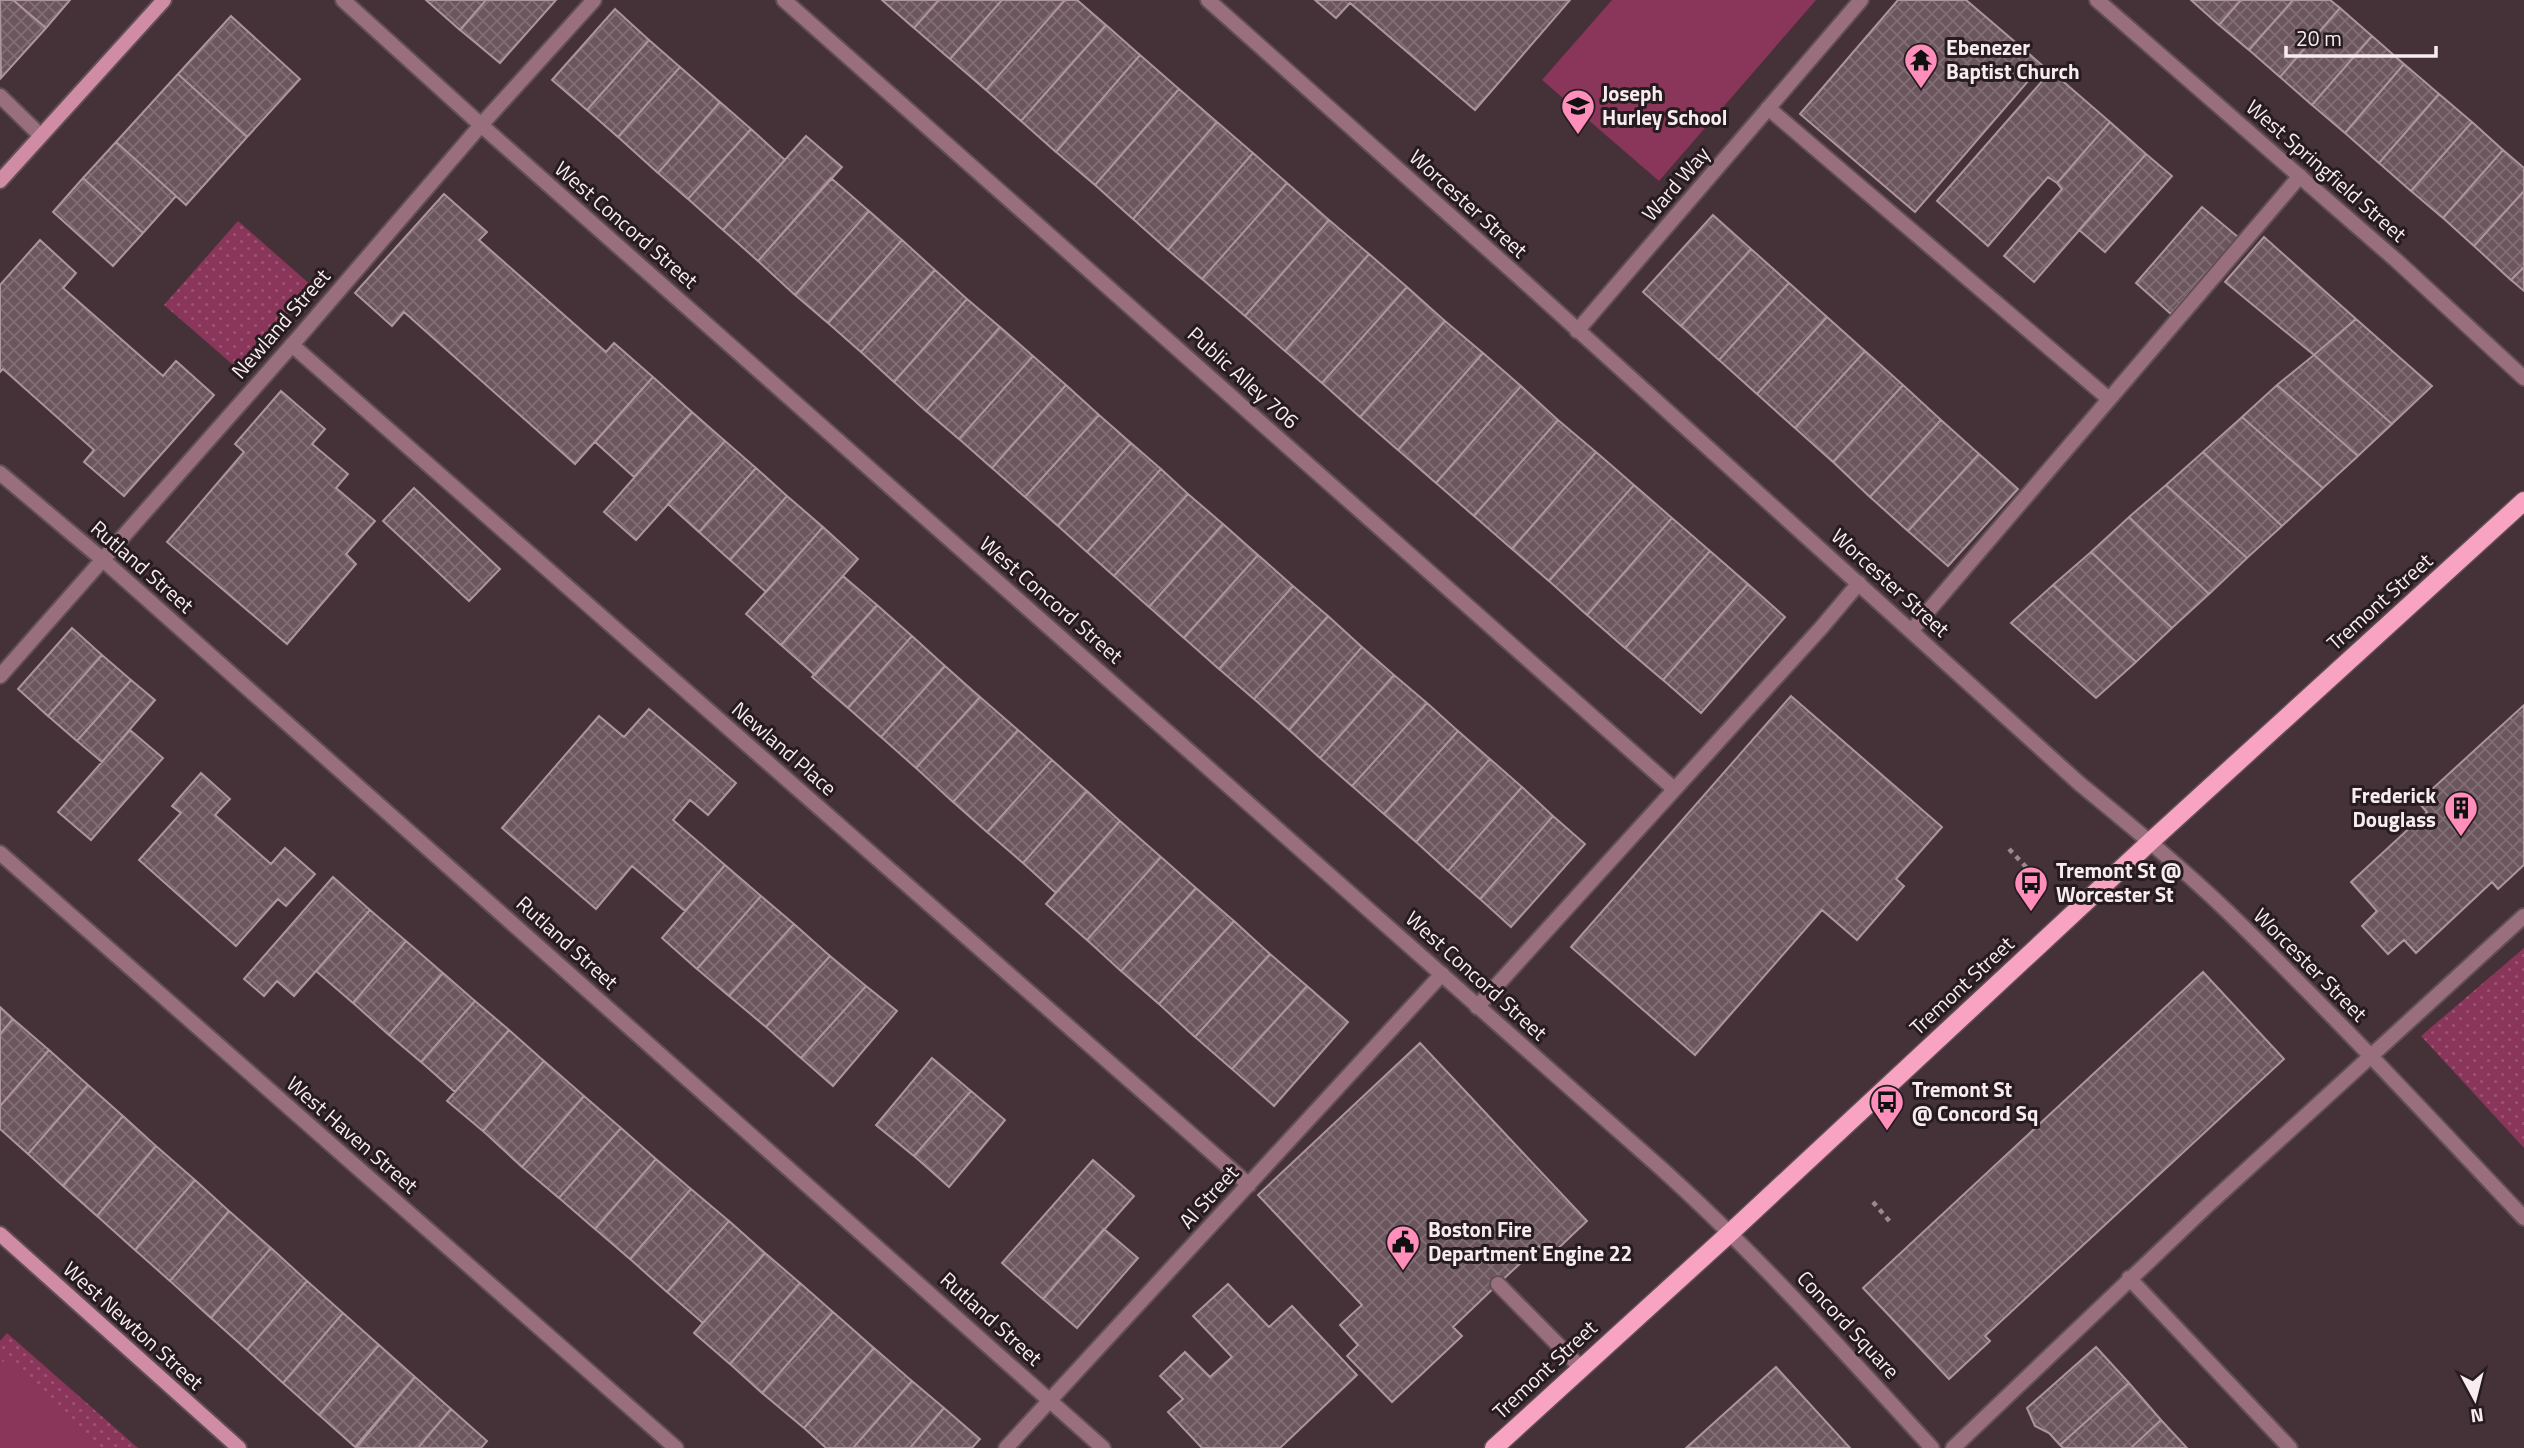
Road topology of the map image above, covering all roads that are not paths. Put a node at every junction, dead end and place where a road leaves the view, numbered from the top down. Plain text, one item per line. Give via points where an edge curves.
1 (164, 0) edge
2 (342, 0) edge
3 (594, 0) edge
4 (784, 0) edge
5 (1208, 0) edge
6 (1861, 0) edge
7 (2097, 0) edge
8 (0, 96) edge
9 (1768, 108) junction
10 (481, 125) junction
11 (40, 135) junction
12 (2300, 176) junction
13 (0, 181) edge
14 (1577, 331) junction
15 (292, 345) junction
16 (2524, 379) edge
17 (2109, 399) junction
18 (0, 473) edge
19 (2524, 501) edge
20 (102, 559) junction
21 (1859, 583) junction
22 (1912, 630) junction
23 (0, 676) edge
24 (1673, 788) junction
25 (2150, 842) junction
26 (0, 853) edge
27 (2524, 916) edge
28 (1442, 974) junction
29 (1477, 1007) junction
30 (2370, 1055) junction
31 (1249, 1185) junction
32 (2524, 1218) edge
33 (1731, 1232) junction
34 (0, 1234) edge
35 (2129, 1278) junction
36 (1498, 1284) dead end
37 (1581, 1368) junction
38 (1049, 1399) junction
39 (239, 1448) edge
40 (676, 1448) edge
41 (1006, 1448) edge
42 (1103, 1448) edge
43 (1494, 1448) edge
44 (1932, 1448) edge
45 (1953, 1448) edge
46 (2290, 1448) edge

1 - 11 main road
2 - 10 street, West Concord Street
3 - 10 street, Newland Street
4 - 24 street, Public Alley 706
5 - 14 street, Worcester Street
6 - 9 street, Ward Way
7 - 12 street, West Springfield Street
8 - 11 street
9 - 14 street, Ward Way
9 - 17 street
10 - 15 street, Newland Street
10 - 28 street, West Concord Street
11 - 13 main road
12 - 16 street, West Springfield Street
12 - 17 street
14 - 21 street, Worcester Street
15 - 20 street, Newland Street
15 - 31 street, Newland Place
17 - 22 street
18 - 20 street, Rutland Street
19 - 25 main road, Tremont Street
20 - 23 street, Newland Street
20 - 38 street, Rutland Street
21 - 22 street, Worcester Street
21 - 24 street
22 - 25 street, Worcester Street
24 - 29 street
25 - 30 street, Worcester Street via 2228,912
25 - 33 main road, Tremont Street
26 - 40 street, West Haven Street
27 - 30 street
28 - 29 street, West Concord Street
28 - 31 street, Al Street
29 - 33 street, West Concord Street
30 - 32 street, Worcester Street
30 - 35 street
31 - 38 street, Al Street
33 - 37 main road, Tremont Street
33 - 44 street, Concord Square
34 - 39 main road, West Newton Street
35 - 45 street
35 - 46 street
36 - 37 street
37 - 43 main road, Tremont Street
38 - 41 street, Al Street
38 - 42 street, Rutland Street

